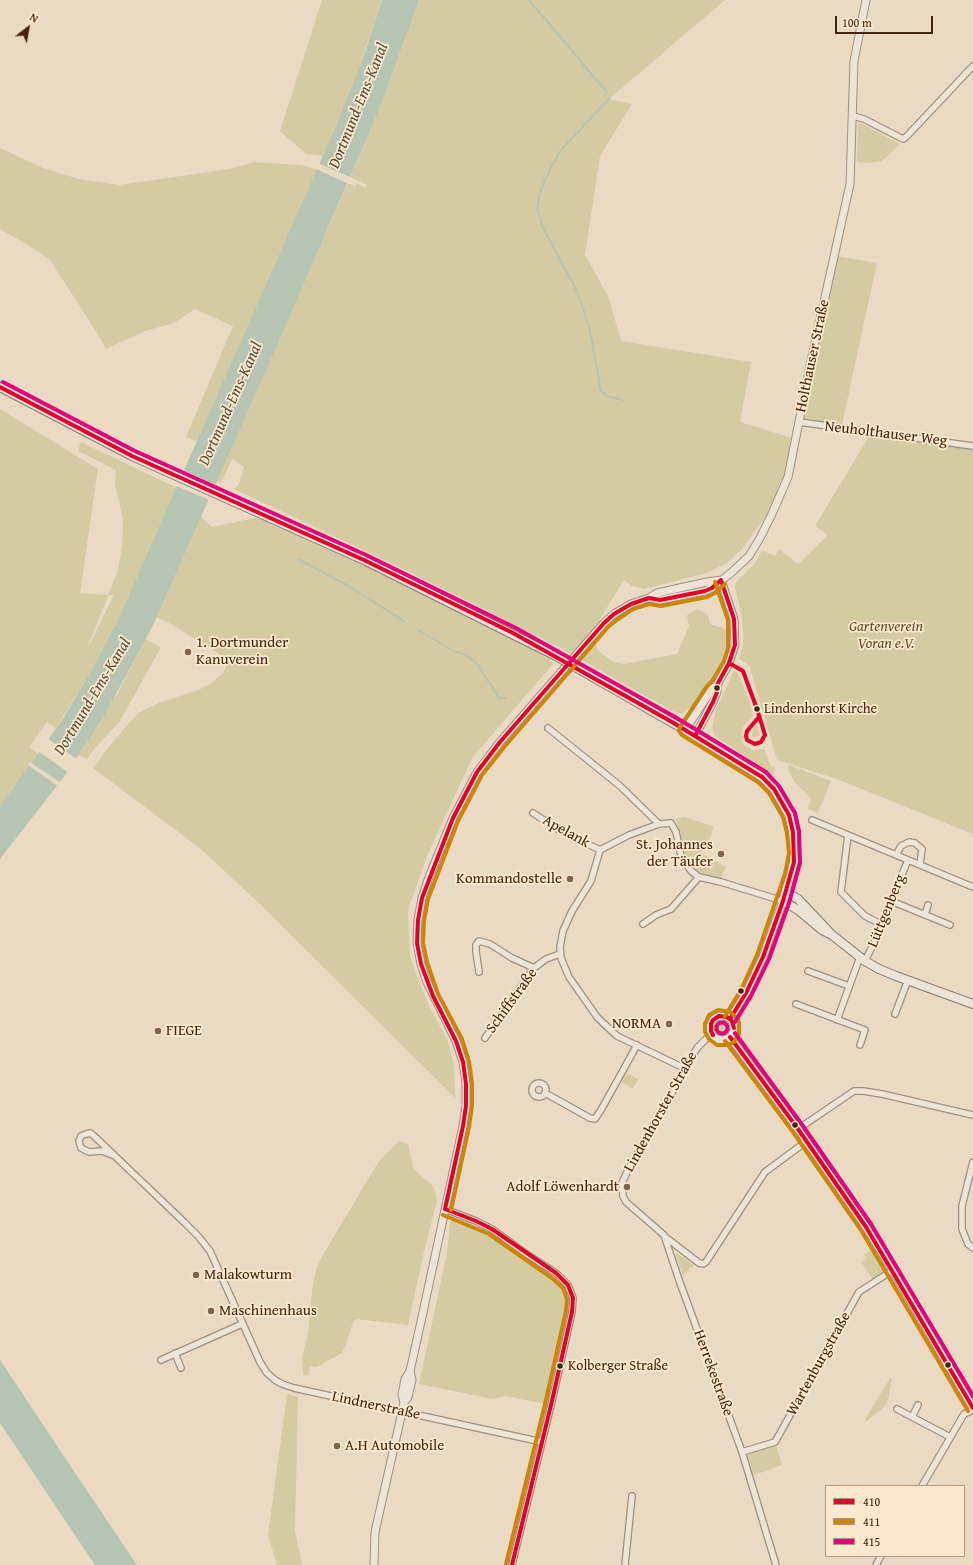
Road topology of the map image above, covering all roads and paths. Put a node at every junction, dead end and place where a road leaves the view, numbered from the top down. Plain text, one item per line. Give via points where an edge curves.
1 (866, 0) edge
2 (973, 66) edge
3 (852, 116) junction
4 (0, 388) edge
5 (799, 422) junction
6 (973, 446) edge
7 (720, 580) junction
8 (717, 685) junction
9 (548, 728) dead end
10 (685, 730) junction
11 (695, 736) junction
12 (533, 813) dead end
13 (812, 820) dead end
14 (659, 824) junction
15 (848, 835) junction
16 (600, 850) junction
17 (896, 855) junction
18 (908, 860) junction
19 (920, 865) junction
20 (699, 877) junction
21 (973, 886) edge
22 (786, 892) junction
23 (783, 901) junction
24 (891, 901) junction
25 (928, 906) dead end
26 (924, 915) junction
27 (643, 924) dead end
28 (881, 924) junction
29 (950, 925) dead end
30 (832, 935) junction
31 (560, 954) junction
32 (863, 959) junction
33 (534, 968) junction
34 (808, 971) dead end
35 (479, 972) dead end
36 (908, 980) junction
37 (849, 986) junction
38 (796, 1004) dead end
39 (973, 1004) edge
40 (895, 1014) dead end
41 (730, 1019) junction
42 (837, 1020) junction
43 (713, 1034) junction
44 (730, 1037) junction
45 (485, 1038) dead end
46 (637, 1045) junction
47 (860, 1045) dead end
48 (684, 1068) junction
49 (546, 1093) dead end
50 (973, 1115) edge
51 (798, 1129) junction
52 (807, 1141) junction
53 (115, 1156) junction
54 (973, 1162) edge
55 (445, 1209) junction
56 (664, 1235) junction
57 (973, 1248) edge
58 (893, 1270) junction
59 (242, 1324) junction
60 (176, 1354) junction
61 (161, 1360) dead end
62 (181, 1368) dead end
63 (971, 1399) edge
64 (918, 1405) dead end
65 (897, 1409) dead end
66 (973, 1409) edge
67 (402, 1411) junction
68 (912, 1417) junction
69 (950, 1437) junction
70 (542, 1442) junction
71 (742, 1452) junction
72 (923, 1485) edge
73 (632, 1496) dead end
74 (374, 1565) edge
75 (512, 1565) edge
76 (625, 1565) edge
77 (776, 1565) edge

1 - 3 street, Holthauser Straße via 854,61
2 - 3 street via 903,139 864,119
3 - 5 street, Holthauser Straße via 850,184
4 - 10 main road, bridge via 132,456 426,590 554,655
5 - 6 street, Neuholthauser Weg
5 - 7 street, Holthauser Straße via 788,477 771,516 749,556
7 - 8 street via 734,619 735,637 729,663
7 - 55 street, Holthauser Straße via 705,591 660,600 649,598 631,604 614,614 500,742 477,772 453,818 422,898 418,920 421,964 433,996 456,1041 463,1062 466,1084 463,1126
8 - 10 street
8 - 11 street via 713,702
9 - 14 street via 619,785
10 - 11 main road
11 - 22 main road via 762,778 780,799 789,816 795,853
12 - 16 street, Apelank via 559,830
13 - 15 street, Lüttgenberg
14 - 16 street via 629,835
14 - 20 street via 671,823 676,832 681,856 691,871
15 - 17 street, Lüttgenberg
15 - 28 street via 841,892 865,916
16 - 31 street via 591,881 567,922 561,939
17 - 18 street, Lüttgenberg
17 - 19 street via 901,846 909,842 915,843 922,849
18 - 19 street, Lüttgenberg
18 - 24 street, Lüttgenberg
19 - 21 street, Lüttgenberg
20 - 23 street
20 - 27 street via 671,909
22 - 23 main road
22 - 30 main road via 798,899
23 - 30 main road
23 - 41 street via 764,957
24 - 26 street
24 - 28 street, Lüttgenberg
25 - 26 street
26 - 29 street
28 - 32 street, Lüttgenberg via 868,956
30 - 32 main road
31 - 33 street, Schiffstraße via 546,959
31 - 46 street via 569,977 597,1017 617,1036
32 - 36 main road via 879,969
32 - 37 street, Lüttgenberg
33 - 35 street via 490,944 479,941 476,945
33 - 45 street, Schiffstraße
34 - 37 street
36 - 39 main road
36 - 40 street
37 - 42 street, Lüttgenberg
38 - 42 street
41 - 43 street via 719,1016 713,1020 710,1027
41 - 44 street via 734,1028
42 - 47 street via 865,1030
43 - 44 street via 719,1039
43 - 48 street, Lindenhorster Straße via 697,1048
44 - 51 street
46 - 48 street
46 - 49 street via 595,1119
48 - 56 street, Lindenhorster Straße via 622,1183 626,1202
50 - 51 street via 882,1094 854,1091
51 - 52 street
52 - 56 street via 765,1172 703,1264
52 - 58 street
53 - 53 street, Lindnerstraße via 90,1133 81,1136 80,1148
53 - 59 street, Lindnerstraße via 198,1236 210,1251
54 - 57 street via 962,1206 962,1229 968,1244
55 - 67 street, Holthauser Straße via 410,1371 405,1379
55 - 70 street via 492,1229 556,1273 568,1285 573,1298 572,1312
56 - 71 street, Herrekestraße
58 - 63 street
58 - 71 street, Wartenburgstraße via 859,1292 775,1442
59 - 60 street
59 - 67 street, Lindnerstraße via 267,1373 282,1384
60 - 61 street
60 - 62 street
63 - 66 street
64 - 68 street
65 - 68 street
66 - 69 street via 964,1414
67 - 70 street, Lindnerstraße
67 - 74 street, Holthauser Straße via 375,1532
68 - 69 street
69 - 72 street
70 - 75 street
71 - 77 street, Herrekestraße
73 - 76 street

